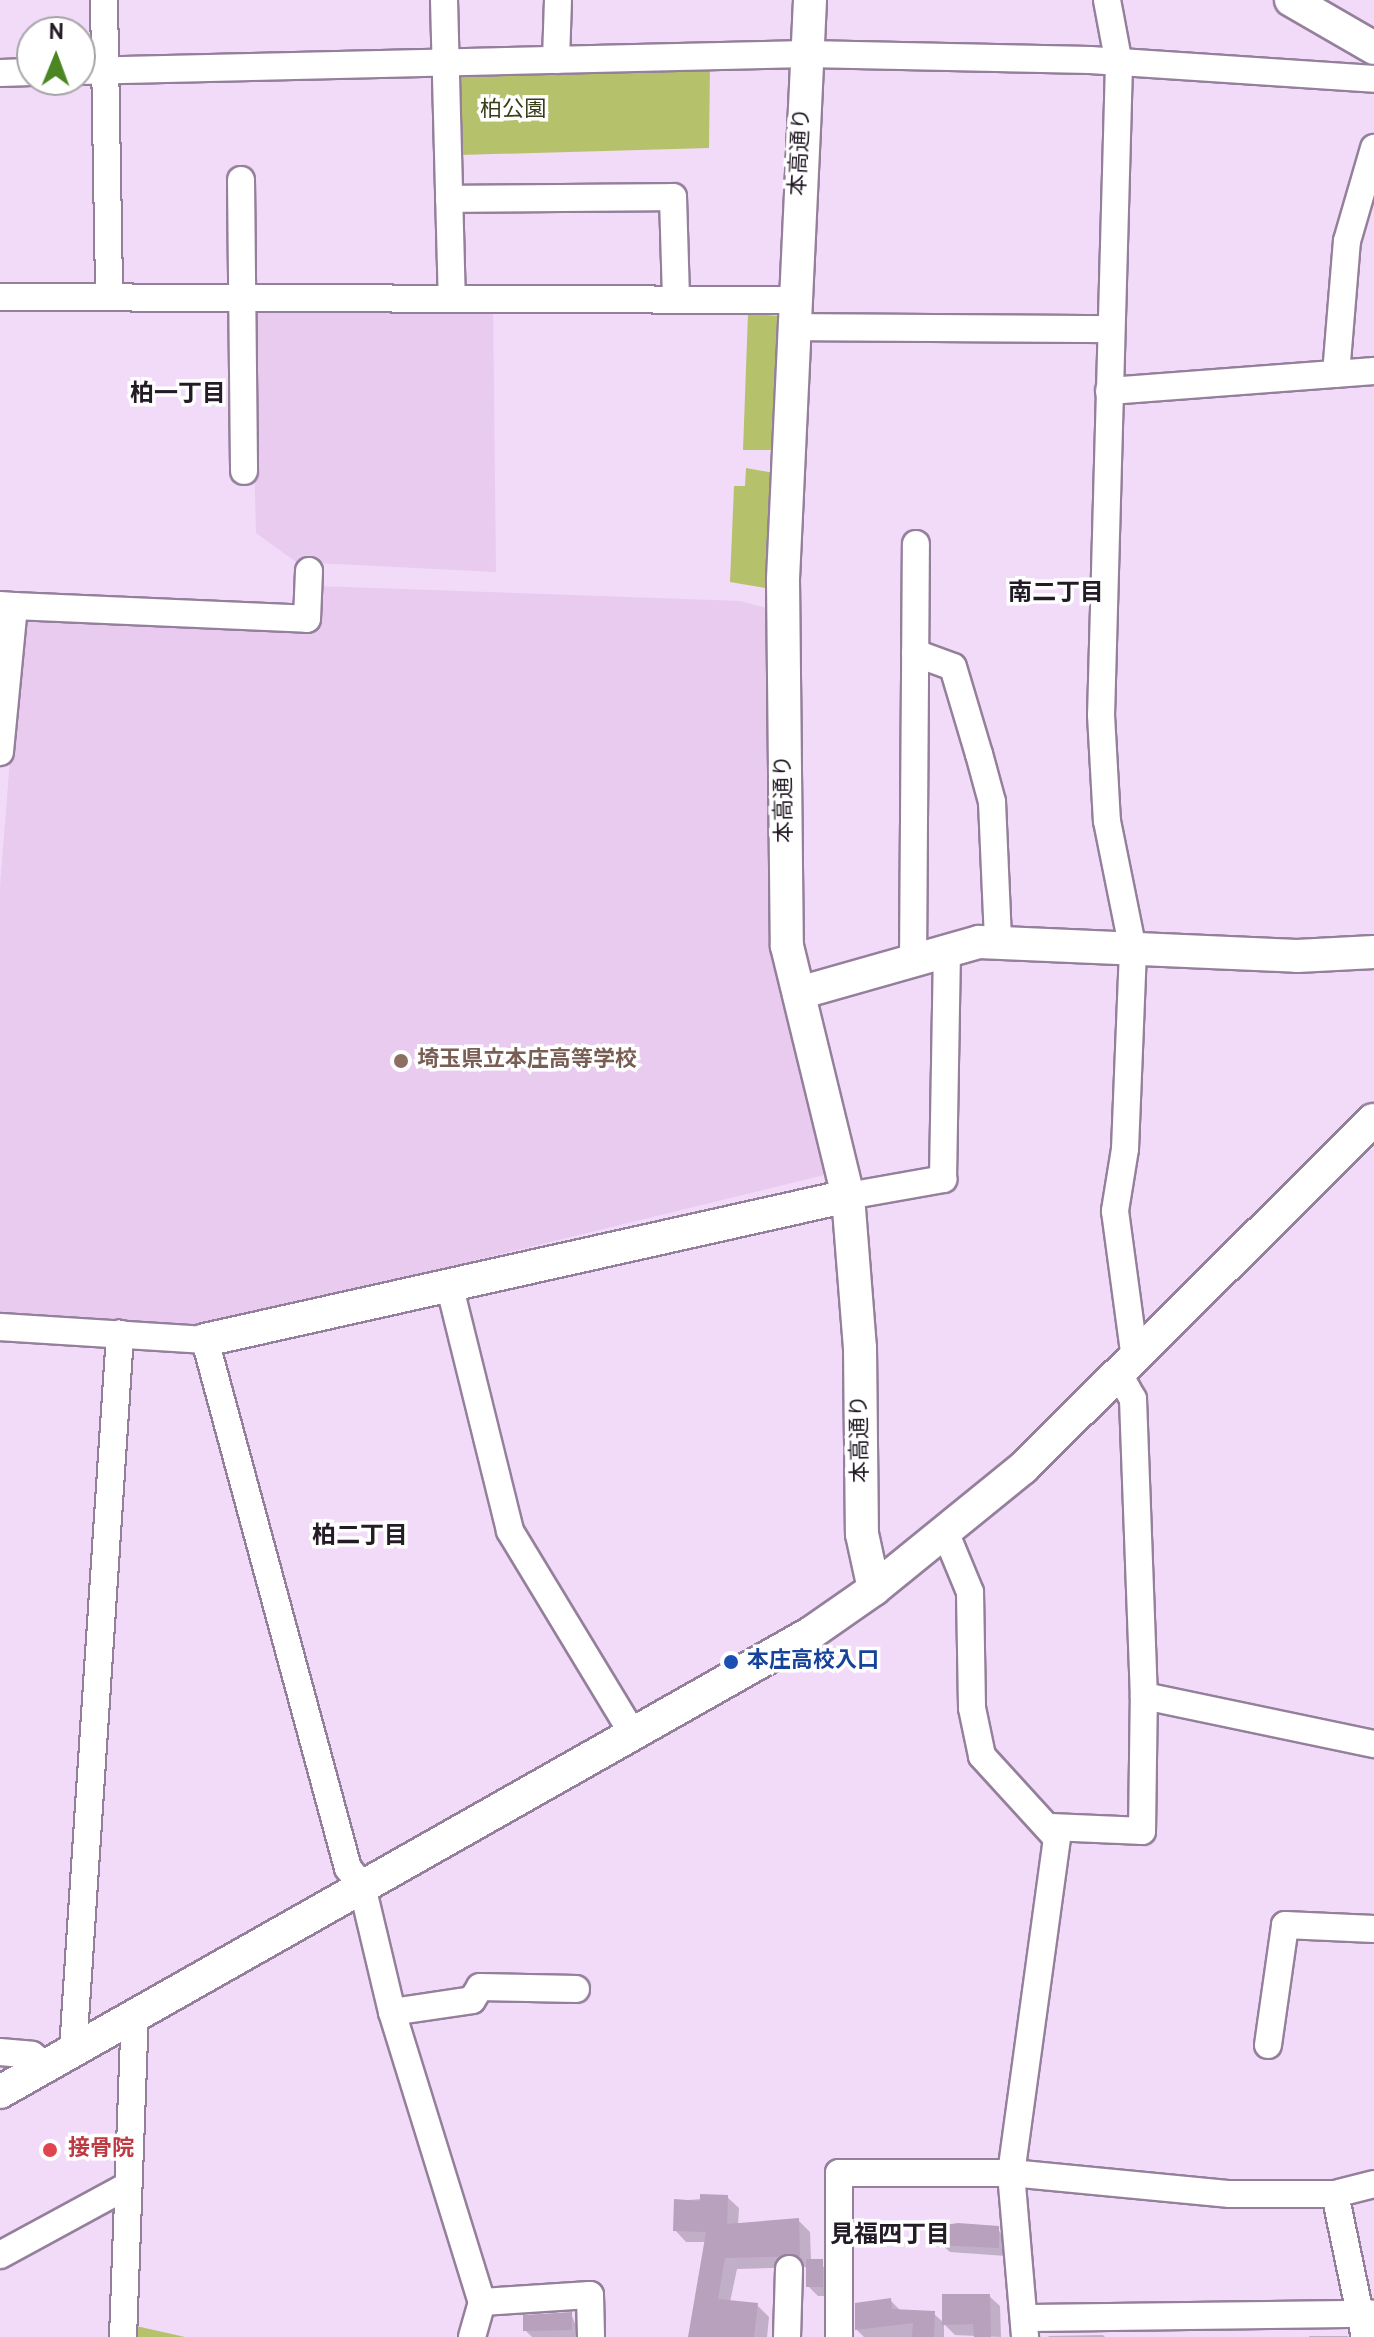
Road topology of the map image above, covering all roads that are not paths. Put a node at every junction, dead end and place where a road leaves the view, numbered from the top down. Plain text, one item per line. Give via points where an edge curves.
1 (104, 0) edge
2 (444, 0) edge
3 (558, 0) edge
4 (810, 0) edge
5 (1107, 0) edge
6 (1291, 0) edge
7 (1374, 48) edge
8 (96, 51) edge
9 (807, 54) junction
10 (556, 60) junction
11 (1119, 64) junction
12 (446, 65) junction
13 (96, 70) edge
14 (1374, 79) edge
15 (95, 96) edge
16 (1374, 148) edge
17 (241, 180) dead end
18 (449, 199) junction
19 (240, 296) junction
20 (452, 296) junction
21 (0, 297) edge
22 (109, 297) junction
23 (676, 299) junction
24 (792, 314) junction
25 (1111, 329) junction
26 (1374, 371) edge
27 (1336, 374) junction
28 (1109, 391) junction
29 (244, 471) dead end
30 (916, 544) dead end
31 (309, 571) dead end
32 (7, 605) edge
33 (915, 653) junction
34 (0, 752) edge
35 (998, 942) junction
36 (1133, 950) junction
37 (1374, 952) edge
38 (947, 954) junction
39 (913, 963) junction
40 (799, 993) junction
41 (1374, 1120) edge
42 (848, 1196) junction
43 (449, 1284) junction
44 (0, 1327) edge
45 (120, 1334) junction
46 (205, 1340) junction
47 (1127, 1366) junction
48 (946, 1534) junction
49 (874, 1589) junction
50 (1144, 1696) junction
51 (633, 1734) junction
52 (1374, 1744) edge
53 (1052, 1827) junction
54 (362, 1886) junction
55 (1374, 1929) edge
56 (576, 1989) dead end
57 (392, 2012) junction
58 (135, 2017) junction
59 (1268, 2045) dead end
60 (0, 2052) edge
61 (59, 2058) junction
62 (0, 2092) edge
63 (1011, 2173) junction
64 (1374, 2184) edge
65 (127, 2186) junction
66 (1335, 2194) junction
67 (0, 2255) edge
68 (789, 2269) dead end
69 (482, 2302) junction
70 (1366, 2322) edge
71 (1240, 2326) edge
72 (1025, 2327) edge
73 (1116, 2327) edge
74 (123, 2337) edge
75 (472, 2337) edge
76 (591, 2337) edge
77 (787, 2337) edge
78 (839, 2337) edge

1 - 8 street
2 - 12 street
3 - 10 street
4 - 9 street, 本高通り
5 - 11 street
6 - 7 street
9 - 10 street
9 - 11 street
9 - 24 street, 本高通り
10 - 12 street
11 - 14 street
11 - 25 street
12 - 13 street
12 - 18 street
15 - 22 street
16 - 27 street via 1347,241
17 - 19 street
18 - 20 street
18 - 23 street via 673,197
19 - 20 street
19 - 22 street
19 - 29 street
20 - 23 street
21 - 22 street
23 - 24 street
24 - 25 street
24 - 40 street, 本高通り via 783,580 787,946
25 - 28 street
26 - 27 street
27 - 28 street
28 - 36 street via 1101,715 1107,821
30 - 33 street
31 - 32 street via 307,619
32 - 34 street
33 - 35 street via 953,667 979,754 992,802
33 - 39 street
35 - 36 street
35 - 38 street
36 - 37 street
36 - 47 street via 1115,1211
38 - 39 street
38 - 42 street via 943,1179
39 - 40 street
40 - 42 street, 本高通り
41 - 47 street
42 - 43 street
42 - 49 street, 本高通り via 860,1348 862,1534
43 - 46 street
43 - 51 street via 510,1531
44 - 45 street
45 - 46 street
45 - 61 street
46 - 54 street via 348,1868
47 - 48 street
47 - 50 street via 1133,1399
48 - 49 street
48 - 53 street via 970,1592 972,1708 982,1756
49 - 51 street
50 - 52 street
50 - 53 street via 1142,1831
51 - 54 street
53 - 63 street via 1057,1851
54 - 57 street
54 - 58 street
55 - 59 street via 1285,1925
56 - 57 street via 480,1987 472,2000
57 - 69 street
58 - 61 street
58 - 65 street
60 - 61 street
61 - 62 street
63 - 66 street via 1230,2194
63 - 72 street
63 - 78 street via 839,2173
64 - 66 street
65 - 67 street
65 - 74 street
66 - 70 street
68 - 77 street
69 - 75 street
69 - 76 street via 590,2295
70 - 71 street
71 - 73 street
72 - 73 street

